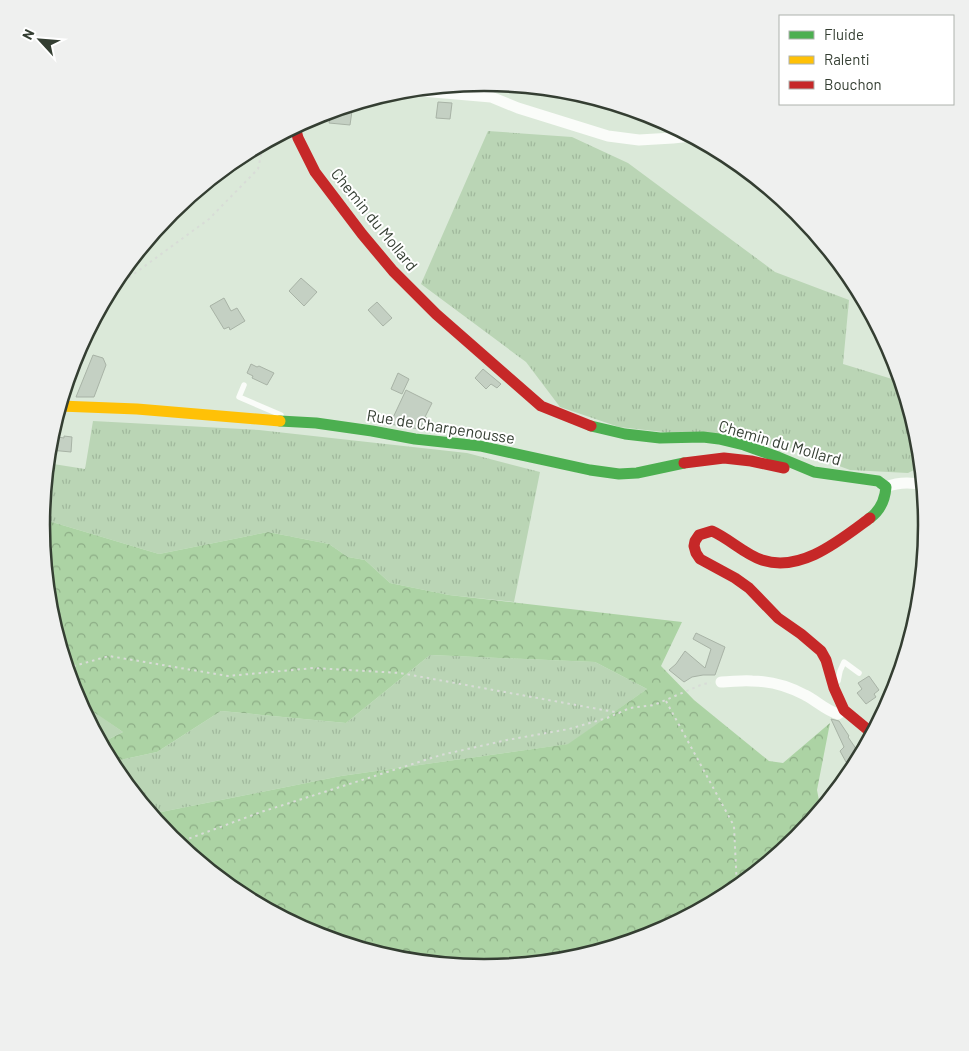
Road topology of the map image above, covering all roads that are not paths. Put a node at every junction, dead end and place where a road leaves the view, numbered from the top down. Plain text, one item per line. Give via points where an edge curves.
1 (446, 93) edge
2 (297, 134) edge
3 (679, 137) edge
4 (244, 385) dead end
5 (67, 406) edge
6 (295, 421) junction
7 (814, 472) junction
8 (917, 483) edge
9 (886, 487) junction
10 (859, 673) dead end
11 (721, 682) road end
12 (836, 693) junction
13 (844, 710) junction
14 (868, 730) edge

1 - 3 street via 491,97 608,136 639,140
2 - 7 street, Chemin du Mollard via 315,172 392,271 541,406 597,428 625,434 719,439 744,445
4 - 6 lane via 239,397
5 - 6 street, Rue de Charpenousse
6 - 7 street, Rue de Charpenousse via 480,446 619,474 724,458
7 - 9 street, Chemin du Mollard via 878,481
8 - 9 street via 895,483
9 - 12 street via 886,497 876,514 834,544 803,560 776,563 762,560 712,531 700,535 695,541 700,559 735,578 778,618 821,651
10 - 12 lane via 844,662
11 - 13 street via 754,680 774,684 793,689 828,711 838,714
12 - 13 street
13 - 14 street

